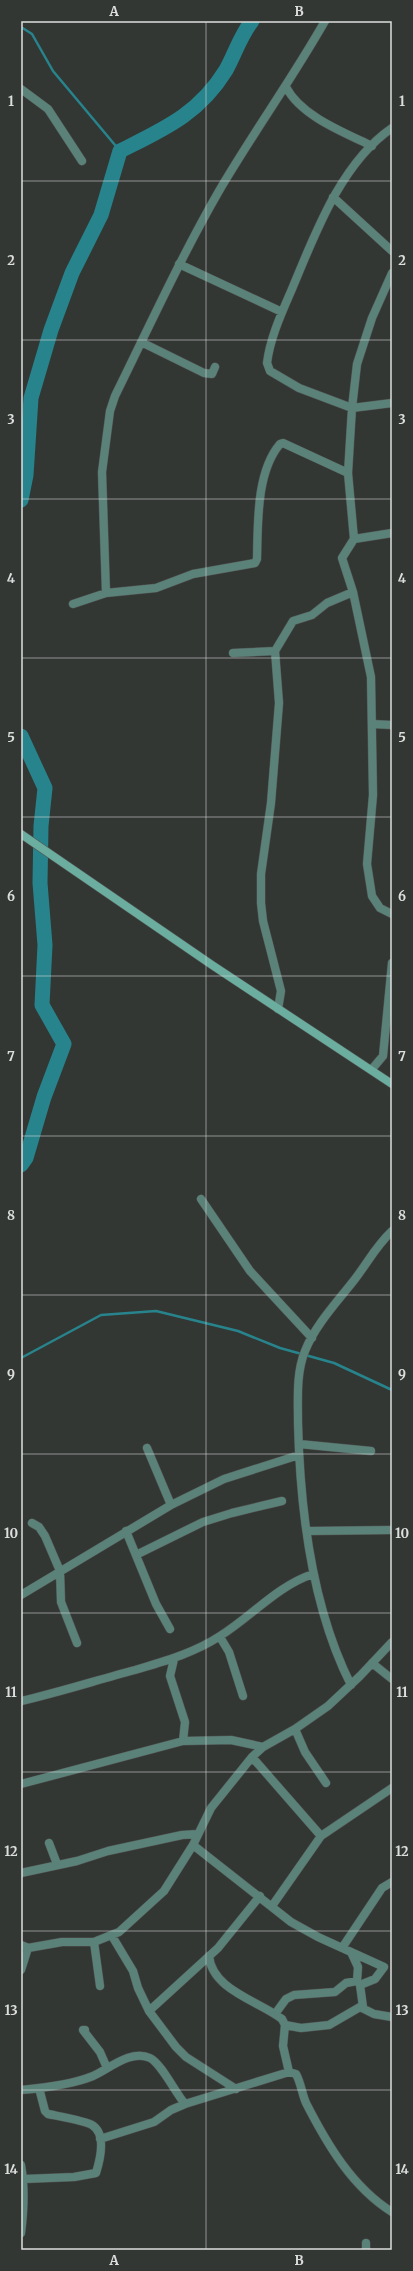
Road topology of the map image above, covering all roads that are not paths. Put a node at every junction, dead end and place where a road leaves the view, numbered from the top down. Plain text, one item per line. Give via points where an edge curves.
1 (325, 21) edge
2 (286, 87) junction
3 (21, 89) edge
4 (392, 128) edge
5 (372, 146) junction
6 (82, 161) dead end
7 (333, 197) junction
8 (392, 251) edge
9 (179, 264) junction
10 (392, 273) edge
11 (282, 312) junction
12 (141, 342) junction
13 (215, 367) dead end
14 (392, 403) edge
15 (352, 408) junction
16 (348, 473) junction
17 (392, 533) edge
18 (354, 539) junction
19 (353, 592) junction
20 (106, 593) junction
21 (73, 604) dead end
22 (275, 651) junction
23 (233, 653) dead end
24 (372, 724) junction
25 (392, 724) edge
26 (21, 834) edge
27 (392, 914) edge
28 (392, 962) edge
29 (278, 1009) junction
30 (392, 1053) edge
31 (383, 1056) junction
32 (372, 1069) junction
33 (392, 1084) edge
34 (202, 1199) dead end
35 (392, 1231) edge
36 (308, 1345) junction
37 (299, 1444) junction
38 (147, 1448) dead end
39 (372, 1450) dead end
40 (299, 1455) junction
41 (282, 1501) dead end
42 (171, 1505) junction
43 (32, 1522) dead end
44 (392, 1530) edge
45 (126, 1531) junction
46 (308, 1531) junction
47 (136, 1555) junction
48 (60, 1571) junction
49 (313, 1574) junction
50 (21, 1595) edge
51 (170, 1629) dead end
52 (220, 1637) junction
53 (392, 1642) edge
54 (77, 1643) dead end
55 (174, 1659) junction
56 (372, 1663) junction
57 (392, 1679) edge
58 (351, 1685) junction
59 (243, 1696) dead end
60 (21, 1701) edge
61 (295, 1729) junction
62 (183, 1741) junction
63 (262, 1748) junction
64 (252, 1757) junction
65 (326, 1783) dead end
66 (21, 1784) edge
67 (392, 1788) edge
68 (197, 1834) junction
69 (321, 1836) junction
70 (49, 1843) dead end
71 (193, 1845) junction
72 (57, 1864) junction
73 (21, 1873) edge
74 (392, 1882) edge
75 (260, 1896) junction
76 (272, 1906) junction
77 (112, 1936) junction
78 (94, 1942) junction
79 (24, 1946) edge
80 (342, 1948) junction
81 (351, 1952) junction
82 (209, 1956) junction
83 (21, 1970) edge
84 (100, 1986) dead end
85 (363, 2007) junction
86 (150, 2011) junction
87 (275, 2014) junction
88 (392, 2017) edge
89 (285, 2024) junction
90 (85, 2030) dead end
91 (107, 2068) junction
92 (289, 2072) junction
93 (39, 2088) junction
94 (236, 2089) junction
95 (21, 2090) edge
96 (185, 2104) junction
97 (100, 2139) junction
98 (21, 2165) edge
99 (24, 2179) junction
100 (392, 2212) edge
101 (21, 2233) edge

1 - 2 street
2 - 5 street via 301,105
2 - 9 street via 220,190
3 - 6 street via 48,109
4 - 5 street
5 - 7 street
7 - 8 street
7 - 11 street
9 - 11 street
9 - 12 street
10 - 15 street via 372,318 356,364
11 - 15 street via 268,354 267,363 270,371 299,388
12 - 13 street via 204,373 212,374
12 - 20 street via 110,411 103,454 101,501
14 - 15 street
15 - 16 street
16 - 18 street
16 - 20 street via 283,443 280,444 271,457 260,497 255,563 193,574 156,588
17 - 18 street
18 - 19 street via 342,558
19 - 22 street via 326,603 312,616 292,621
19 - 24 street via 371,677
20 - 21 street
22 - 23 street
22 - 29 street via 278,703 271,803 261,874 261,902 266,937 281,991
24 - 25 street
24 - 27 street via 373,795 367,864 372,896 380,908
26 - 29 main road
28 - 31 street
29 - 32 main road
30 - 31 street
31 - 32 street
32 - 33 main road
34 - 36 street via 250,1271
35 - 36 street via 370,1254
36 - 37 street via 298,1390
37 - 39 street
37 - 40 street
38 - 42 street
40 - 42 street via 224,1479
40 - 46 street
41 - 47 street via 232,1512 203,1522
42 - 45 street
43 - 48 street via 45,1536
44 - 46 street
45 - 47 street
45 - 48 street
46 - 49 street
47 - 51 street via 156,1604
48 - 50 street
48 - 54 street via 61,1602
49 - 52 street via 299,1578
49 - 58 street via 331,1638
52 - 55 street
52 - 59 street via 229,1652
53 - 56 street
55 - 60 street
55 - 62 street via 170,1676 185,1722
56 - 57 street
56 - 58 street
58 - 61 street via 328,1706
61 - 63 street
61 - 65 street via 305,1752
62 - 63 street via 231,1740
62 - 66 street
63 - 64 street
64 - 68 street via 211,1808
64 - 69 street
67 - 69 street
68 - 71 street
68 - 72 street via 115,1849 77,1861
69 - 76 street
70 - 72 street
71 - 75 street
71 - 77 street via 164,1890
72 - 73 street
74 - 80 street via 382,1888
75 - 76 street
75 - 82 street
76 - 80 street via 291,1922
77 - 78 street
77 - 86 street via 133,1971 138,1988
78 - 79 street
78 - 84 street
79 - 83 street
80 - 81 street
81 - 85 street via 384,1967 375,1979 360,1985
81 - 87 street via 358,1967 357,1981 346,1983 335,1992 294,1995 286,1999
82 - 86 street
82 - 87 street via 210,1966 217,1977 239,1994
85 - 88 street via 374,2014
85 - 89 street via 330,2025 301,2028
86 - 94 street via 159,2027 181,2052
87 - 89 street
89 - 92 street via 283,2046
90 - 91 street
91 - 93 street via 92,2076
91 - 96 street via 124,2059 149,2058 155,2062
92 - 94 street
92 - 100 street via 296,2074 308,2107 324,2138 345,2169 374,2201
93 - 95 street
93 - 97 street via 48,2114 92,2125
94 - 96 street
96 - 97 street via 154,2122
97 - 99 street via 101,2152 96,2173 74,2177
98 - 99 street
99 - 101 street

